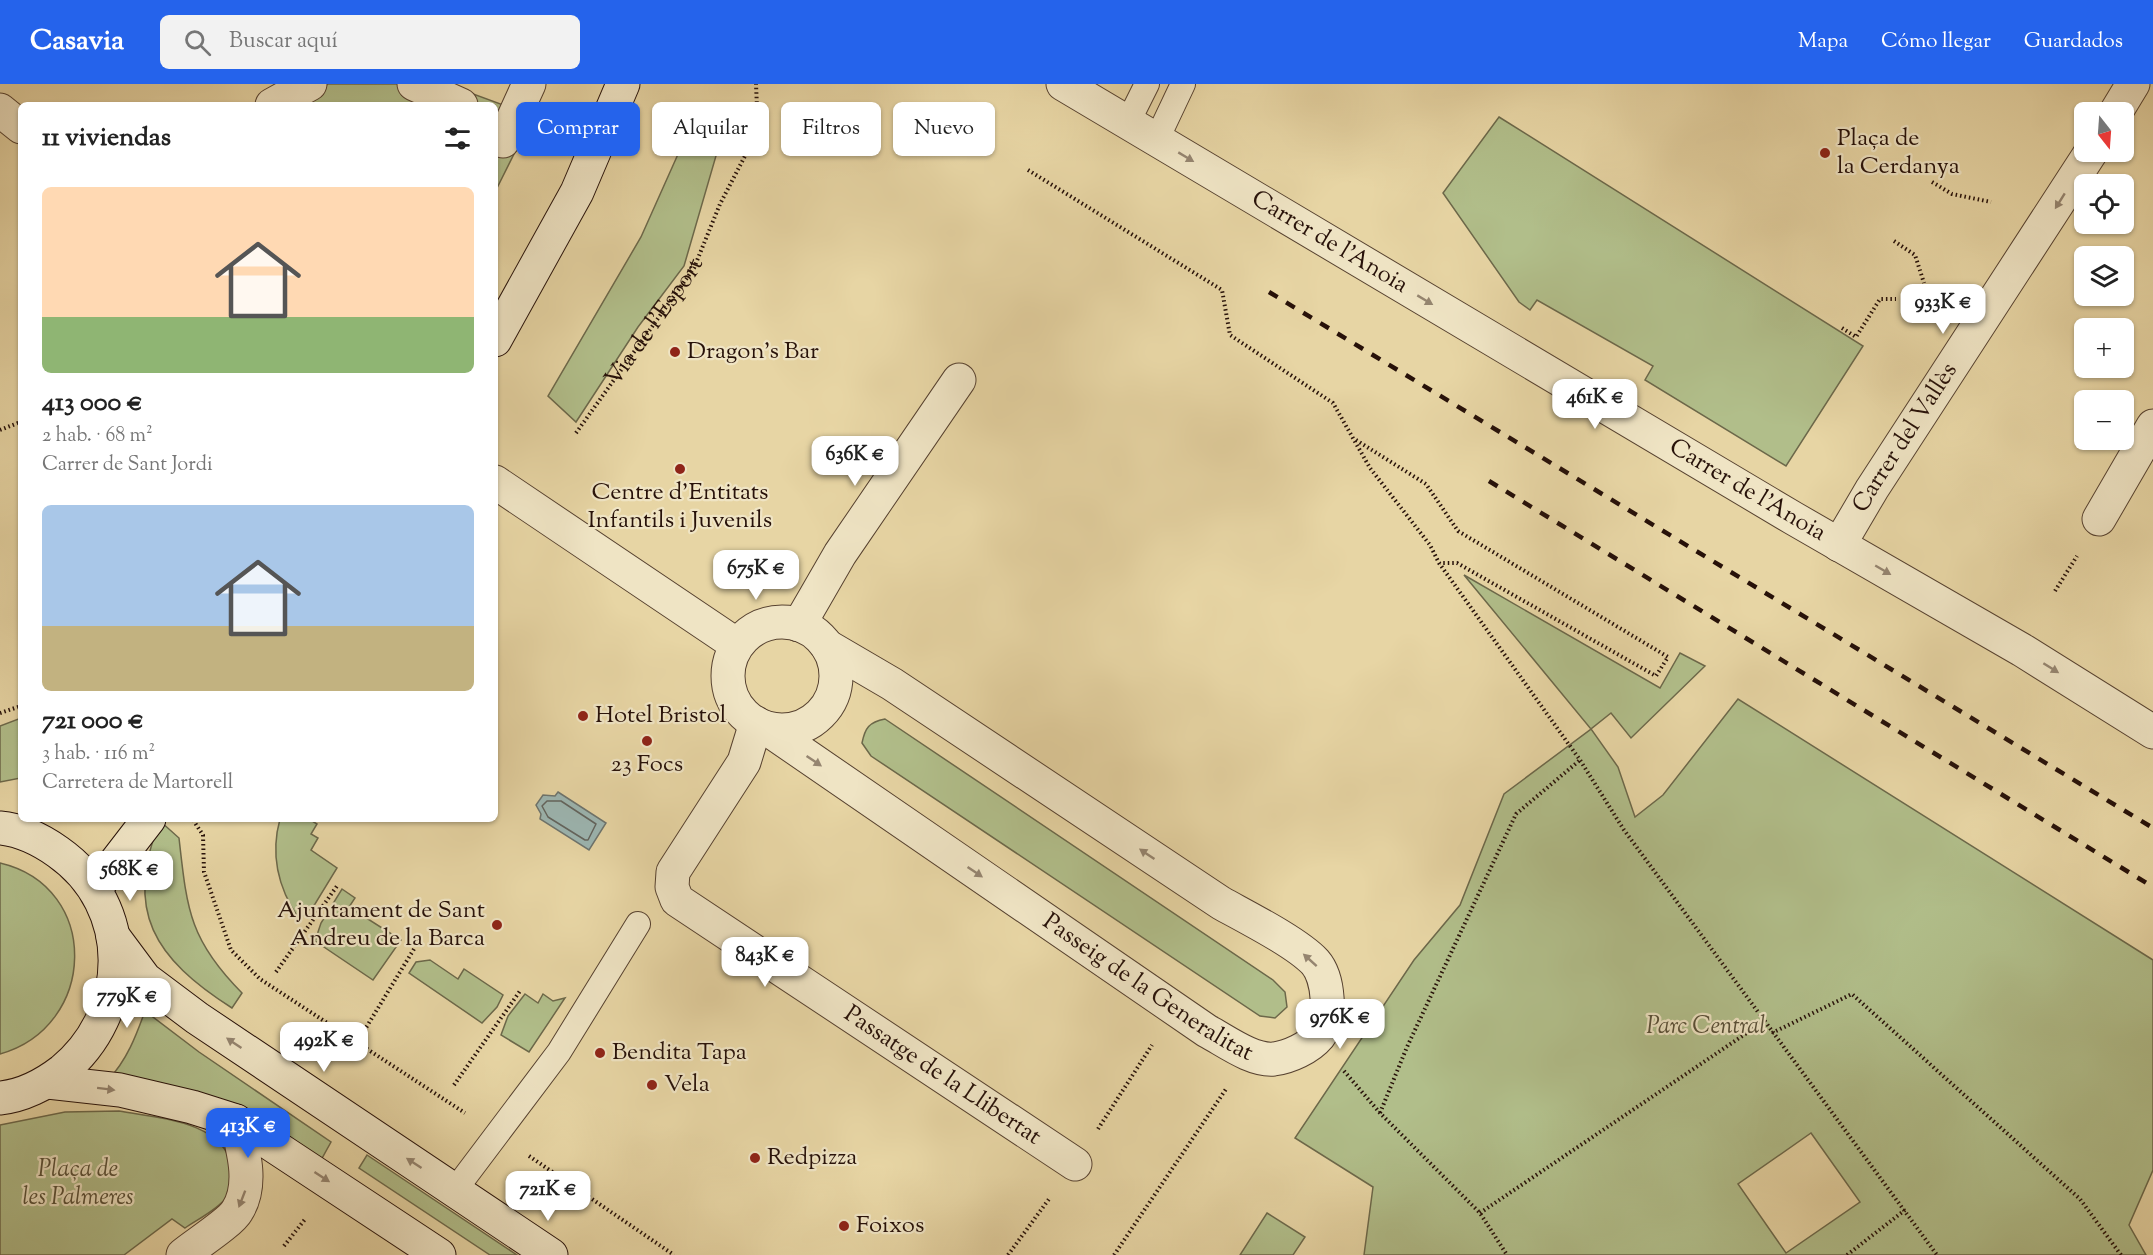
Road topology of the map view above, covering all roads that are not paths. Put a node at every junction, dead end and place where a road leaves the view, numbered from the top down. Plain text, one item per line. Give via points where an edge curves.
1 (310, 84) edge
2 (414, 84) edge
3 (529, 84) edge
4 (623, 84) edge
5 (1063, 84) edge
6 (1147, 84) edge
7 (1183, 84) edge
8 (2133, 84) edge
9 (277, 102) edge
10 (454, 102) edge
11 (2122, 102) edge
12 (1128, 122) junction
13 (498, 139) edge
14 (1156, 140) junction
15 (2085, 162) edge
16 (498, 335) edge
17 (959, 380) dead end
18 (2153, 426) edge
19 (498, 484) edge
20 (2098, 519) dead end
21 (1839, 545) junction
22 (800, 625) junction
23 (737, 645) junction
24 (827, 646) junction
25 (761, 726) junction
26 (2153, 732) edge
27 (147, 822) edge
28 (10, 825) edge
29 (95, 890) junction
30 (638, 924) dead end
31 (113, 936) junction
32 (48, 1082) junction
33 (0, 1098) edge
34 (236, 1121) junction
35 (1076, 1164) dead end
36 (455, 1190) junction
37 (183, 1255) edge
38 (440, 1255) edge
39 (551, 1255) edge

1 - 9 street
2 - 10 street
3 - 13 street via 502,141
4 - 16 street via 578,192
5 - 12 street, Carrer de l'Anoia
6 - 12 lane
7 - 14 lane
8 - 11 street
12 - 14 street, Carrer de l'Anoia
14 -> 21 street, Carrer de l'Anoia
15 -> 21 street, Carrer del Vallès
17 - 22 street via 840,554
18 - 20 street
19 - 23 street
21 -> 26 street, Carrer de l'Anoia via 2022,650
22 - 23 street via 765,625 750,632
22 - 24 street, Passeig de la Generalitat
23 - 25 street, Passeig de la Generalitat via 727,677 730,694 738,709
24 - 25 street via 836,677 834,694 826,708 799,728 783,731
25 -> 24 street, Passeig de la Generalitat via 1207,1031 1255,1056 1273,1059 1299,1051 1319,1035 1328,1008 1326,984 1315,962 892,684
25 - 35 street, Passatge de la Llibertat via 744,762 673,872 672,887 677,900
27 - 29 street
28 - 29 street via 72,862
29 - 31 street
30 - 36 lane via 559,1052
31 - 32 street via 116,976 103,1021 80,1055
36 -> 31 street via 196,1018 145,979
32 - 33 street
32 -> 34 street via 120,1090
34 -> 37 street via 246,1188 237,1212
34 -> 38 street
36 - 39 street

